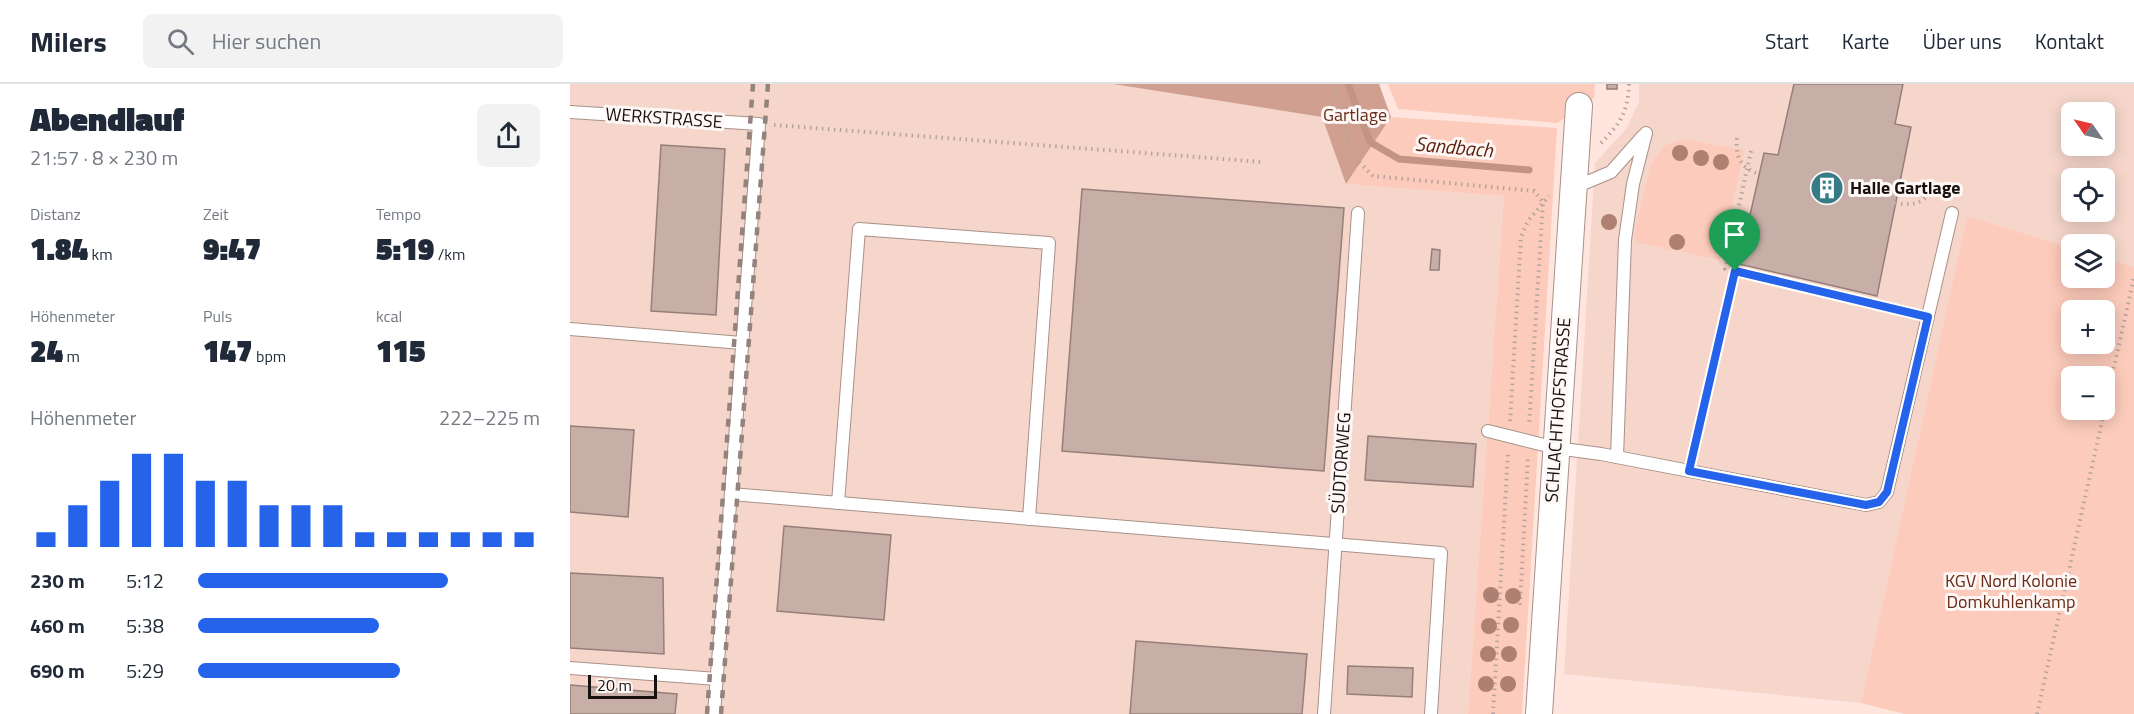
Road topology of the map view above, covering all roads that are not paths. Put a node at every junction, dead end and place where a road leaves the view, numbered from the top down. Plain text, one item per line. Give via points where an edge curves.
1 (1579, 106) dead end
2 (570, 112) edge
3 (1573, 188) junction
4 (1358, 213) dead end
5 (1952, 213) dead end
6 (570, 329) edge
7 (742, 343) junction
8 (1488, 431) dead end
9 (1556, 448) junction
10 (1617, 457) junction
11 (731, 494) junction
12 (838, 503) junction
13 (1029, 519) junction
14 (1336, 545) junction
15 (570, 668) edge
16 (717, 679) junction
17 (714, 714) edge
18 (1324, 714) edge
19 (1431, 714) edge
20 (1539, 714) edge

1 - 3 street, SCHLACHTHOFSTRASSE
2 - 7 lane, WERKSTRASSE via 759,124
3 - 9 street, SCHLACHTHOFSTRASSE
3 - 10 lane via 1611,172 1646,133 1625,240
4 - 14 lane, SÜDTORWEG
5 - 10 lane via 1887,492 1879,502 1866,505
6 - 7 lane
7 - 11 lane
8 - 9 lane
9 - 10 lane
9 - 20 street, SCHLACHTHOFSTRASSE
11 - 12 lane
11 - 16 lane
12 - 13 lane
12 - 13 lane via 859,229 1048,243
13 - 14 lane
14 - 18 lane, SÜDTORWEG
14 - 19 lane via 1441,553
15 - 16 lane
16 - 17 lane

